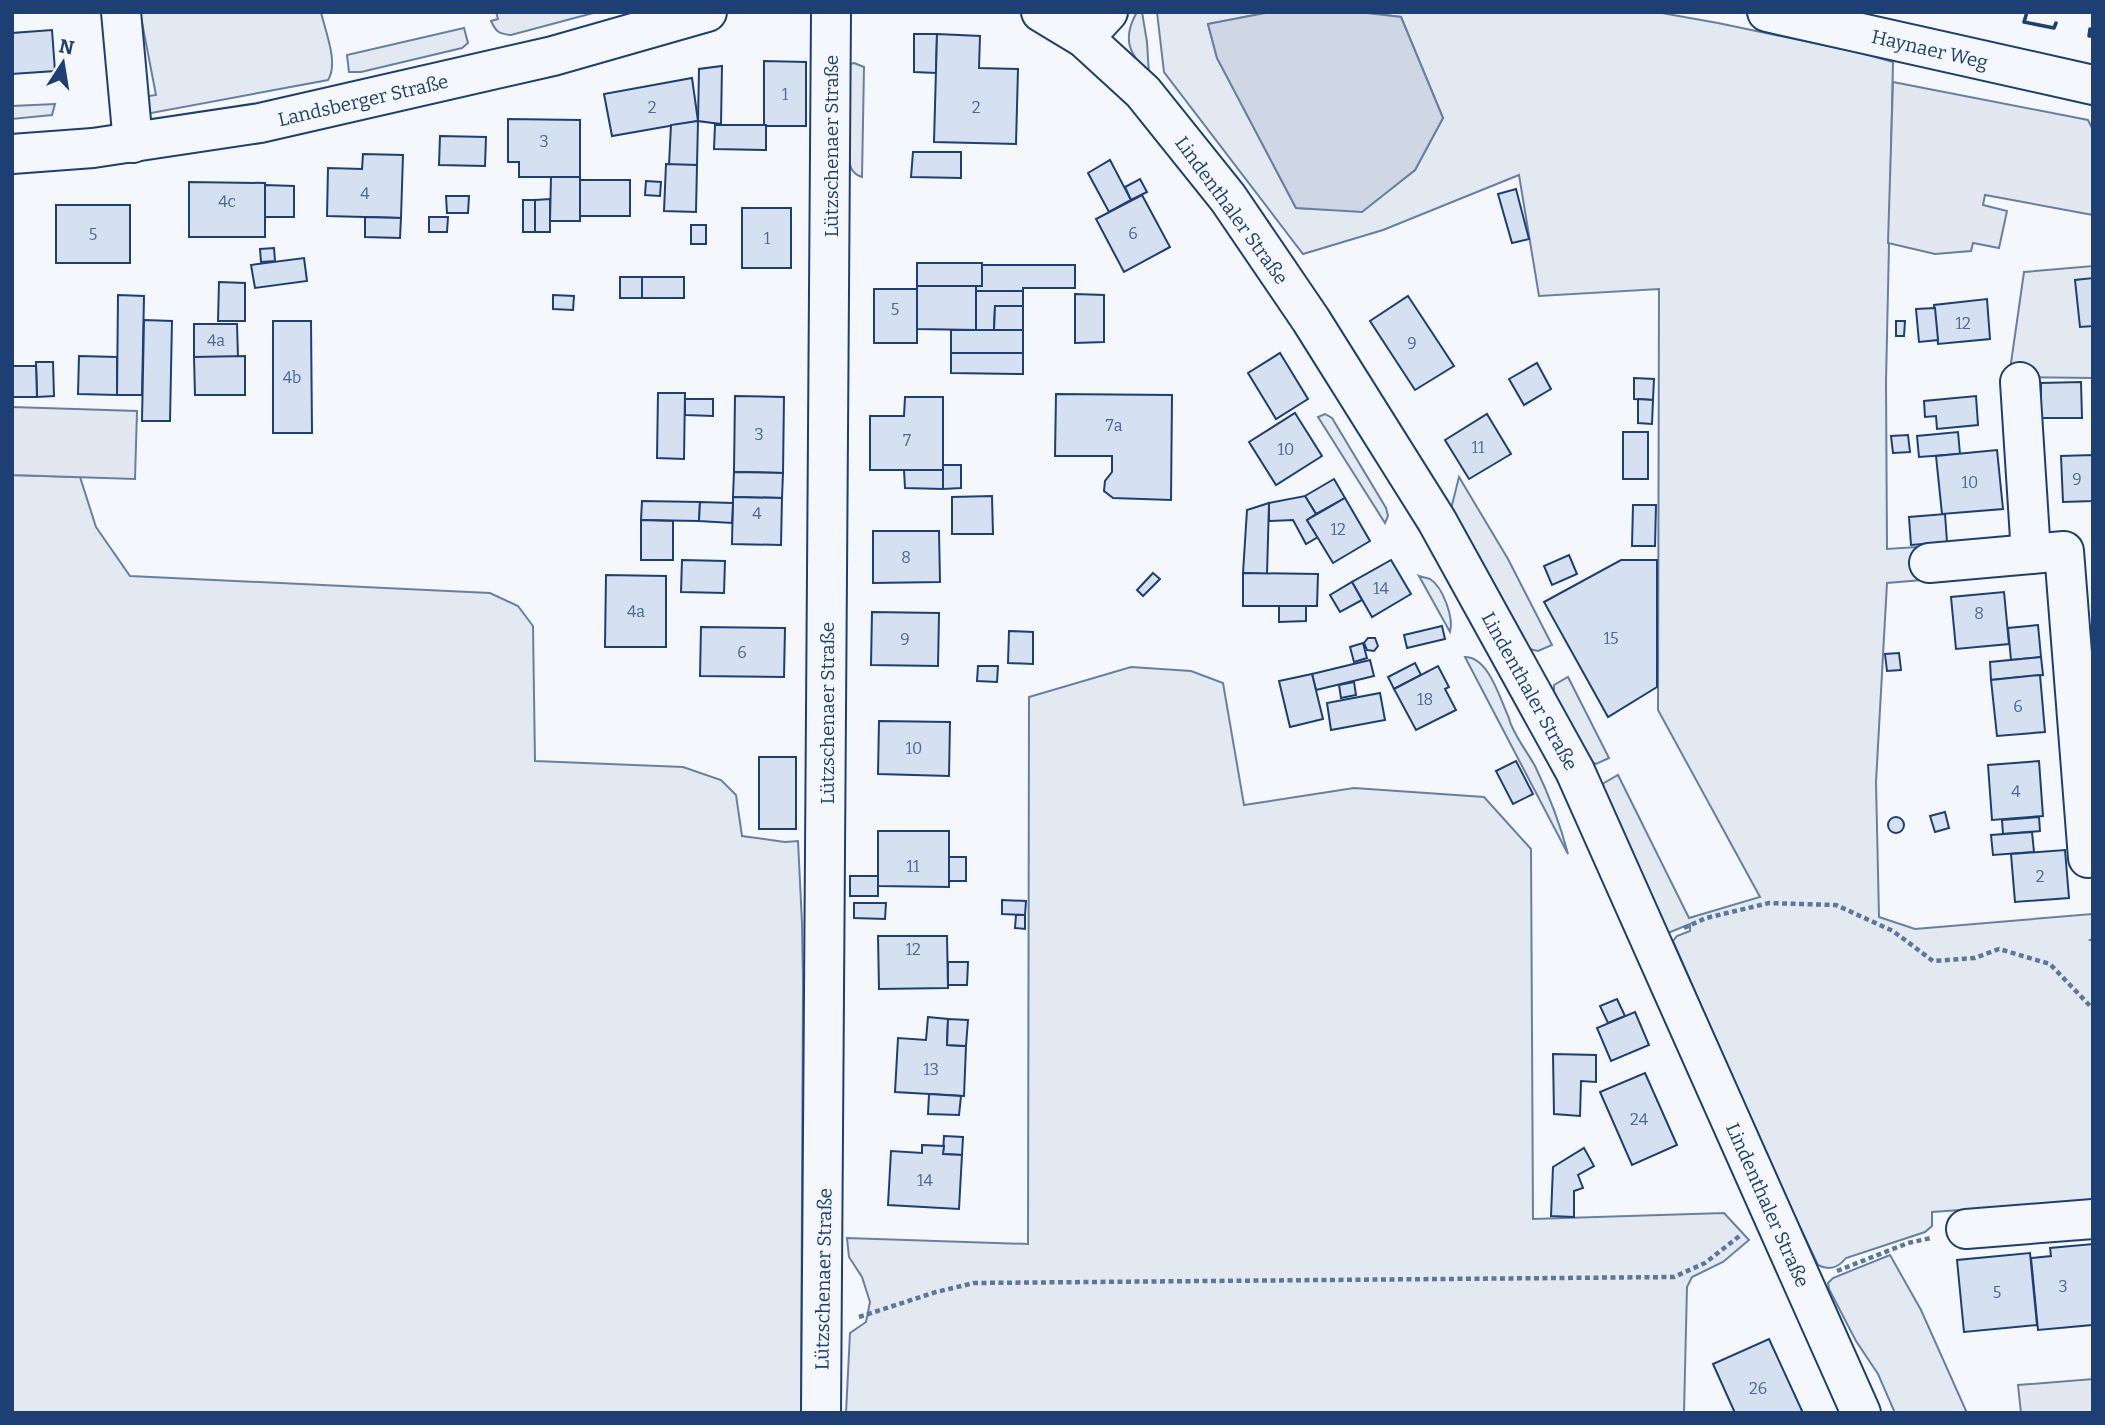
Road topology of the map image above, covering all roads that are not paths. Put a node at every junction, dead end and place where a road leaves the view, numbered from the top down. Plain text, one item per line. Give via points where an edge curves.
1 (121, 12) edge
2 (707, 12) edge
3 (831, 12) edge
4 (1041, 12) edge
5 (1767, 12) edge
6 (1096, 25) edge
7 (2093, 85) edge
8 (133, 143) junction
9 (12, 154) edge
10 (2020, 382) dead end
11 (2062, 551) edge
12 (1929, 563) dead end
13 (2088, 858) dead end
14 (2093, 1219) edge
15 (1966, 1229) road end
16 (821, 1413) edge
17 (1861, 1413) edge

1 - 8 street
2 - 8 street, Landsberger Straße via 553,56 274,120
3 - 16 street, Lützschenaer Straße
4 - 6 street
5 - 7 street, Haynaer Weg
6 - 17 street, Lindenthaler Straße via 1228,198 1318,332 1437,521 1575,771
8 - 9 street, Landsberger Straße
10 - 11 street
11 - 12 street
11 - 13 street
14 - 15 street

